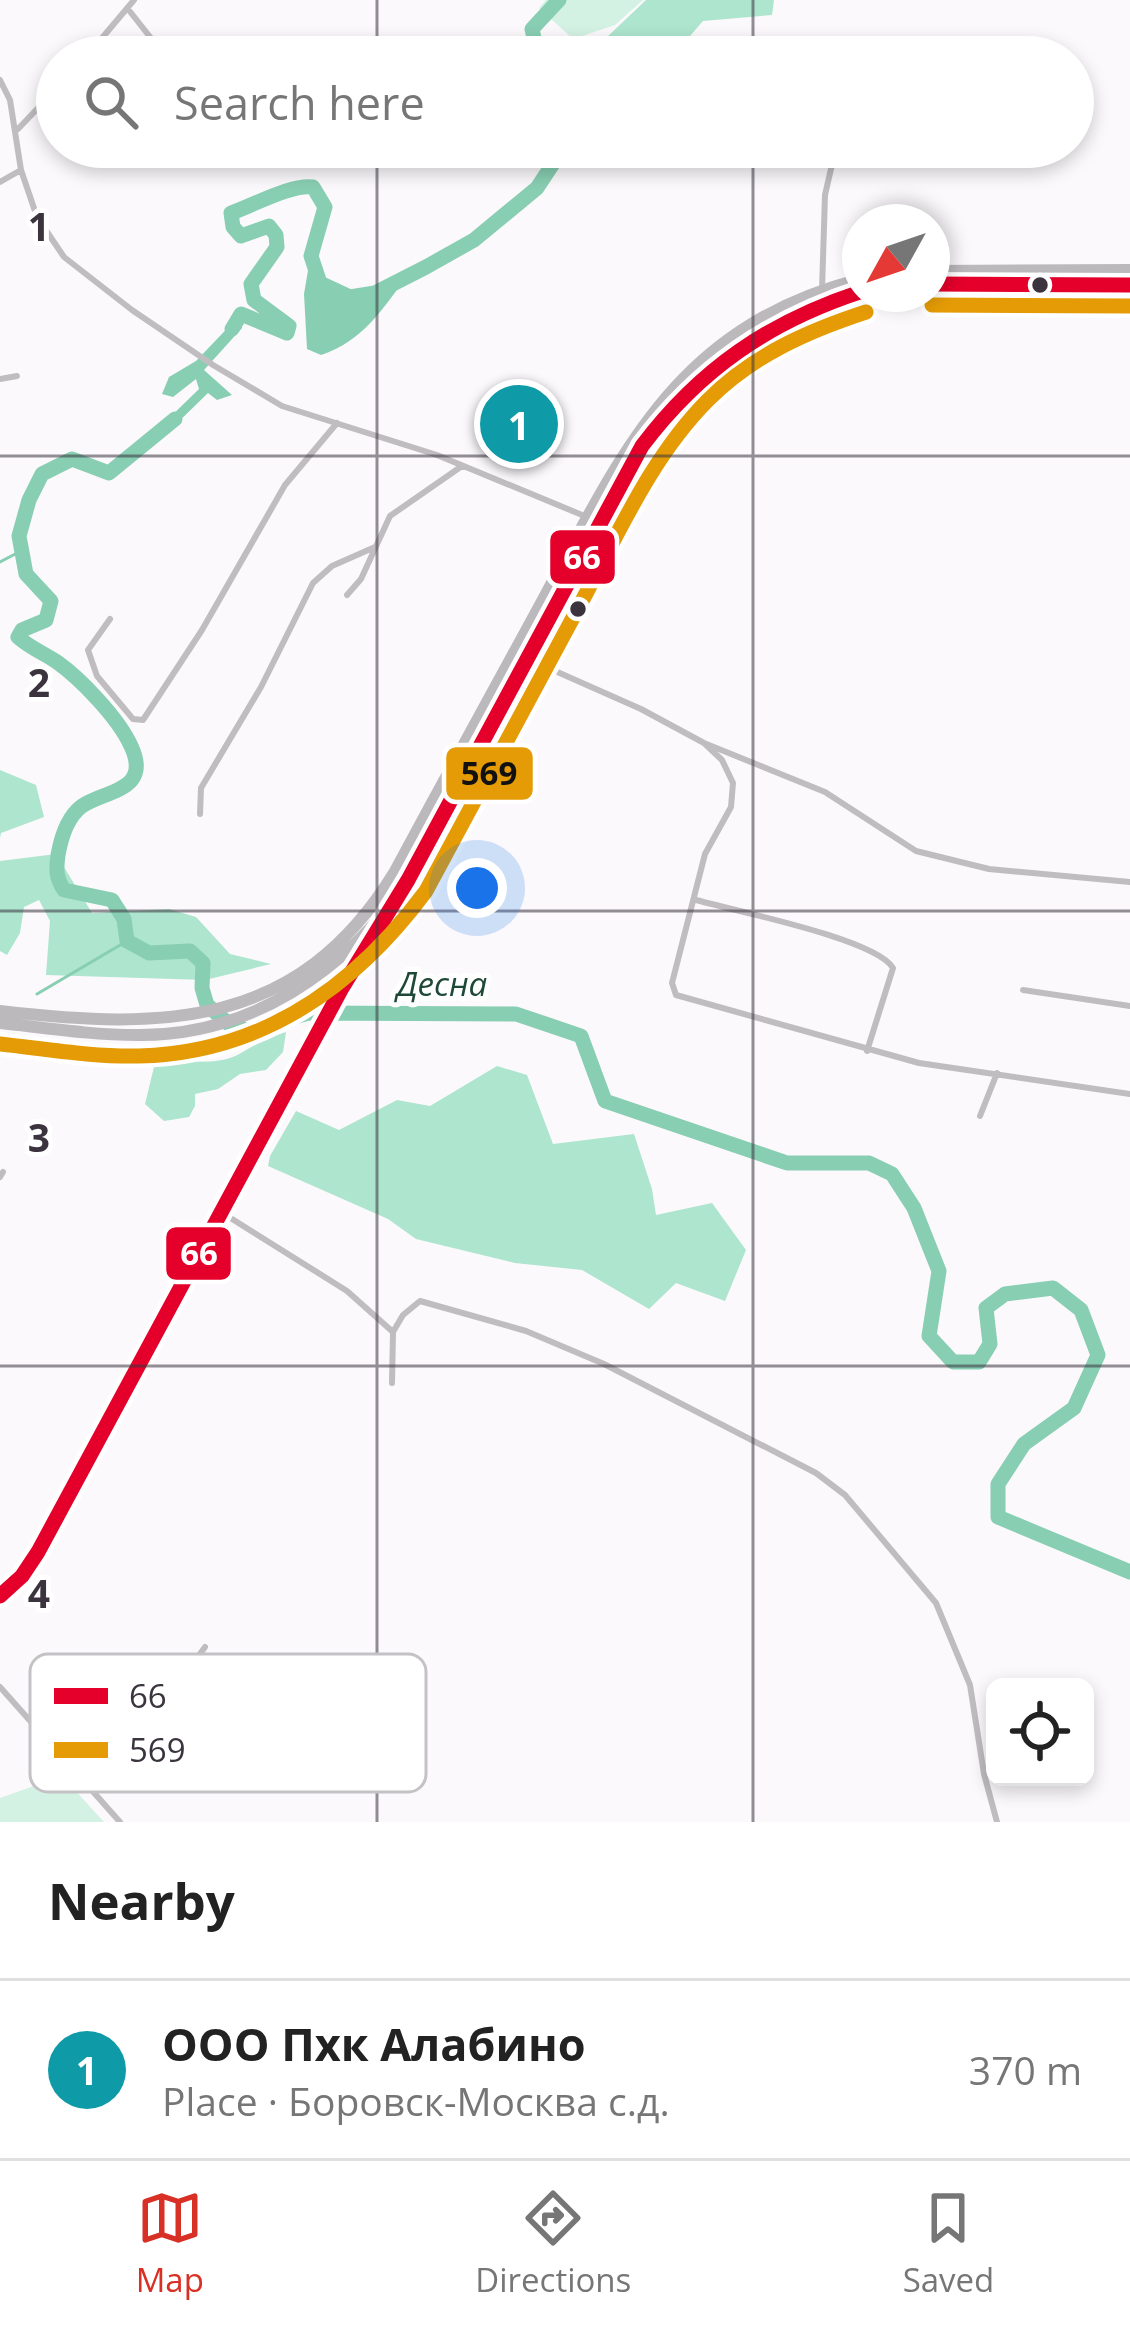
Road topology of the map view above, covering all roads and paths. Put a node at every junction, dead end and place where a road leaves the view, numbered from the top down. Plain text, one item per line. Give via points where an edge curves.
1 (134, 0) edge
2 (128, 9) junction
3 (104, 36) edge
4 (149, 36) edge
5 (0, 80) edge
6 (36, 110) edge
7 (17, 130) junction
8 (831, 168) edge
9 (21, 170) junction
10 (0, 182) edge
11 (1130, 270) edge
12 (950, 272) edge
13 (842, 284) edge
14 (950, 284) edge
15 (1130, 284) edge
16 (822, 290) junction
17 (842, 298) edge
18 (17, 376) dead end
19 (0, 379) edge
20 (337, 424) junction
21 (462, 466) junction
22 (587, 517) junction
23 (375, 548) junction
24 (347, 595) dead end
25 (110, 619) dead end
26 (528, 658) junction
27 (704, 743) junction
28 (200, 814) dead end
29 (1130, 882) edge
30 (696, 899) junction
31 (382, 916) junction
32 (320, 967) junction
33 (1023, 990) dead end
34 (1130, 1006) edge
35 (0, 1011) edge
36 (0, 1023) edge
37 (141, 1029) junction
38 (867, 1051) junction
39 (997, 1073) junction
40 (1130, 1094) edge
41 (980, 1116) dead end
42 (221, 1212) junction
43 (393, 1332) junction
44 (392, 1383) dead end
45 (0, 1596) edge
46 (205, 1647) dead end
47 (200, 1654) edge
48 (0, 1687) edge
49 (30, 1721) edge
50 (93, 1792) edge
51 (120, 1822) edge
52 (997, 1822) edge

1 - 2 street
2 - 3 street
2 - 4 street
5 - 7 street
6 - 7 street
7 - 9 street
8 - 16 street
9 - 10 street
9 - 20 street via 37,217 64,257 212,365 282,406
11 - 12 highway
13 - 16 highway
14 - 15 highway
16 - 22 highway via 756,320 695,364 636,432
17 - 26 highway via 762,331 676,400 622,480
18 - 19 street
20 - 21 street
20 - 25 street via 285,485 143,720 133,719 97,676 88,650
21 - 22 street
21 - 23 street via 390,516
22 - 32 highway via 394,873
23 - 24 street
23 - 28 street via 313,583 201,788
26 - 27 street
26 - 31 highway
27 - 29 street via 825,792 916,851 989,869
27 - 30 street via 733,783
30 - 38 street via 672,982 676,994
30 - 38 street via 888,959 893,968
31 - 32 highway
31 - 42 street
32 - 37 highway via 292,994 232,1020 176,1033
33 - 34 street
35 - 37 highway
36 - 37 highway
38 - 39 street
39 - 40 street
39 - 41 street
42 - 43 street via 347,1291
42 - 45 street via 38,1552
43 - 44 street
43 - 52 street via 419,1301 526,1331 658,1390 845,1495 936,1603 970,1684
46 - 47 street
48 - 49 street
50 - 51 street

